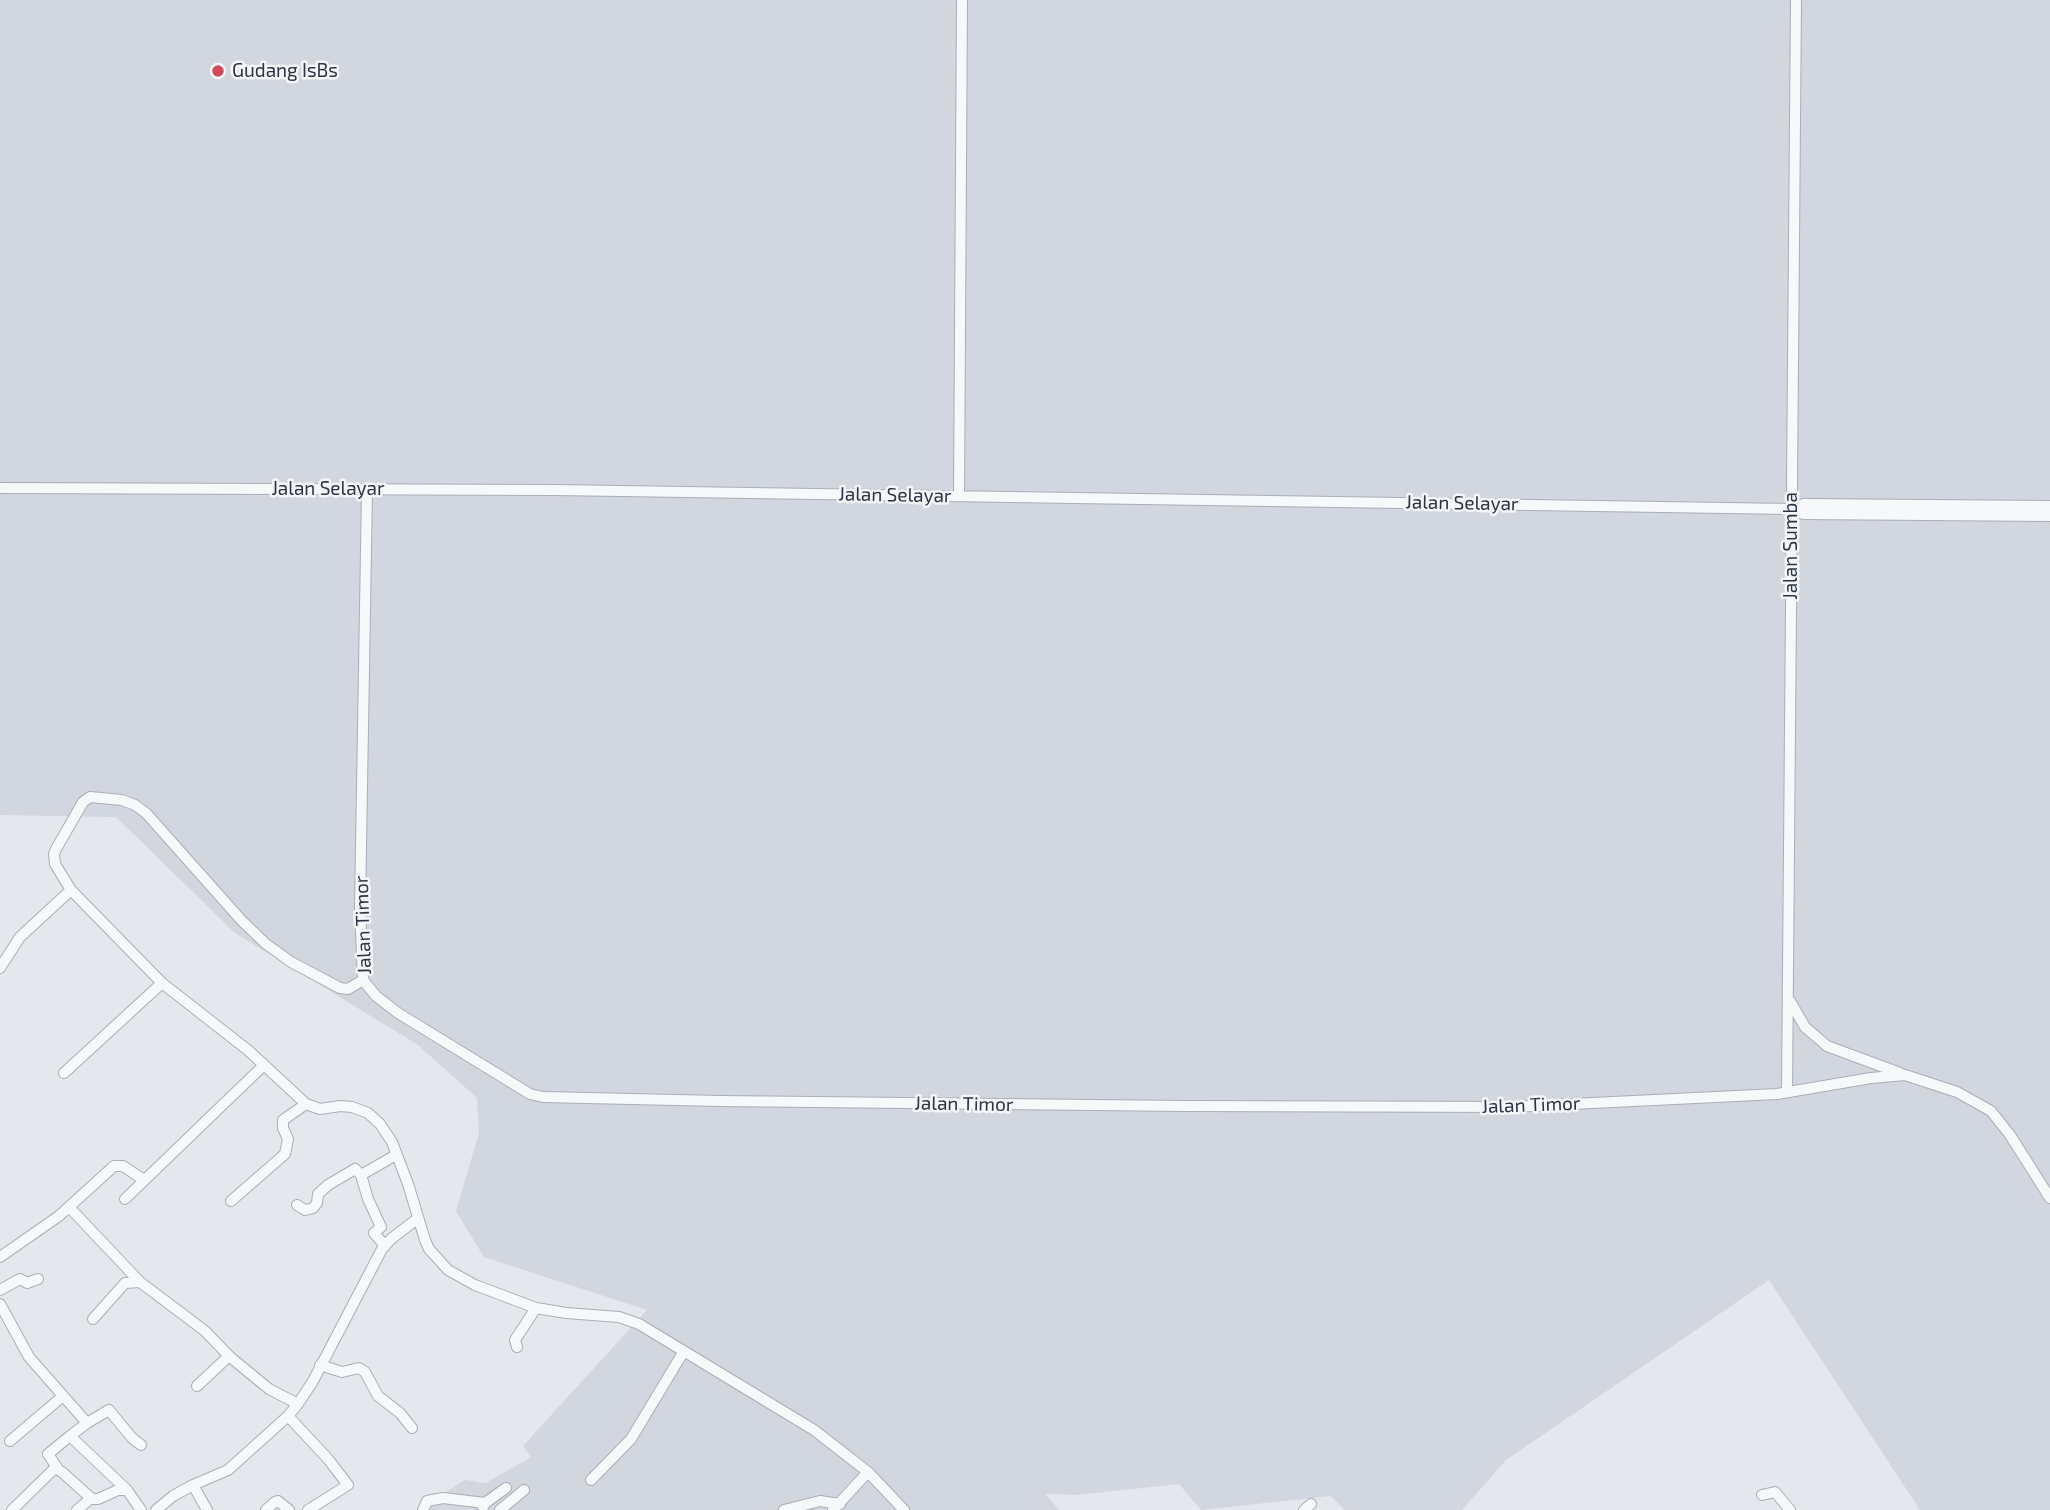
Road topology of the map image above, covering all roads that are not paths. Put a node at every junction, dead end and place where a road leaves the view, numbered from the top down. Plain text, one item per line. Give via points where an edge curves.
1 (962, 0) edge
2 (1796, 0) edge
3 (0, 488) edge
4 (367, 490) junction
5 (959, 496) junction
6 (2050, 506) edge
7 (1791, 509) junction
8 (2020, 511) junction
9 (2050, 516) edge
10 (71, 890) junction
11 (0, 968) edge
12 (363, 980) junction
13 (162, 983) junction
14 (1788, 998) junction
15 (264, 1065) junction
16 (64, 1073) dead end
17 (1905, 1075) junction
18 (1787, 1092) junction
19 (306, 1104) junction
20 (396, 1155) junction
21 (361, 1175) junction
22 (144, 1181) junction
23 (2050, 1198) edge
24 (125, 1199) dead end
25 (231, 1200) dead end
26 (297, 1205) dead end
27 (69, 1207) junction
28 (417, 1219) junction
29 (384, 1246) junction
30 (0, 1257) edge
31 (38, 1279) dead end
32 (140, 1282) junction
33 (0, 1290) edge
34 (0, 1304) edge
35 (536, 1308) junction
36 (93, 1319) dead end
37 (517, 1348) dead end
38 (684, 1351) junction
39 (229, 1356) junction
40 (320, 1365) junction
41 (197, 1386) dead end
42 (64, 1396) junction
43 (298, 1404) junction
44 (289, 1416) junction
45 (87, 1423) junction
46 (412, 1428) dead end
47 (70, 1436) junction
48 (9, 1441) dead end
49 (141, 1445) dead end
50 (58, 1469) junction
51 (868, 1472) junction
52 (592, 1480) dead end
53 (193, 1485) junction
54 (506, 1488) dead end
55 (127, 1490) junction
56 (524, 1490) dead end
57 (1762, 1495) dead end
58 (90, 1499) junction
59 (485, 1506) edge
60 (836, 1507) edge
61 (508, 1508) edge
62 (12, 1510) edge
63 (77, 1510) edge
64 (141, 1510) edge
65 (156, 1510) edge
66 (207, 1510) edge
67 (266, 1510) edge
68 (289, 1510) edge
69 (308, 1510) edge
70 (423, 1510) edge
71 (783, 1510) edge
72 (904, 1510) edge
73 (1790, 1510) edge

1 - 5 street
2 - 7 street, Jalan Sumba
3 - 4 street, Jalan Selayar
4 - 5 street, Jalan Selayar
4 - 12 street, Jalan Timor via 360,906
5 - 7 street, Jalan Selayar
6 - 8 street, Jalan Selayar
7 - 8 street, Jalan Selayar via 1802,514
7 - 14 street, Jalan Sumba
8 - 9 street, Jalan Selayar
10 - 11 street via 20,937
10 - 12 street via 55,864 56,849 86,799 122,800 146,813 266,944 340,988 348,989
10 - 13 street
12 - 18 street, Jalan Timor via 398,1013 537,1097 1472,1107
13 - 15 street
13 - 16 street
14 - 17 street via 1805,1027 1827,1046
14 - 18 street, Jalan Sumba
15 - 19 street
15 - 22 street
17 - 18 street, Jalan Timor
17 - 23 street, Jalan Timor via 1957,1092 1991,1111
19 - 20 street via 320,1109 352,1107 368,1113 386,1131
19 - 25 street via 284,1120 285,1154
20 - 21 street
20 - 28 street
21 - 26 street via 355,1169 328,1185 313,1208
21 - 29 street via 382,1227 374,1233
22 - 24 street
22 - 27 street via 116,1165
27 - 30 street
27 - 32 street
28 - 29 street
28 - 35 street via 429,1249 448,1270
29 - 40 street
31 - 33 street via 27,1283 20,1279
32 - 36 street via 125,1283
32 - 39 street via 205,1331
34 - 42 street via 29,1357
35 - 37 street via 515,1340
35 - 38 street via 619,1317
38 - 51 street via 814,1430
38 - 52 street via 631,1439
39 - 41 street
39 - 43 street via 269,1389
40 - 43 street
40 - 46 street via 342,1372 359,1368 365,1372 378,1396
42 - 45 street
42 - 48 street
43 - 44 street
44 - 53 street via 228,1471
44 - 69 street via 348,1485
45 - 47 street
45 - 49 street via 109,1410
47 - 50 street via 48,1454
47 - 55 street
50 - 58 street
50 - 62 street
51 - 60 street
51 - 72 street
53 - 65 street
53 - 66 street
54 - 59 street
55 - 58 street
55 - 64 street
56 - 61 street
57 - 73 street via 1775,1492
58 - 63 street
59 - 70 street via 443,1498 427,1501
60 - 71 street via 820,1501
67 - 68 street via 278,1501

